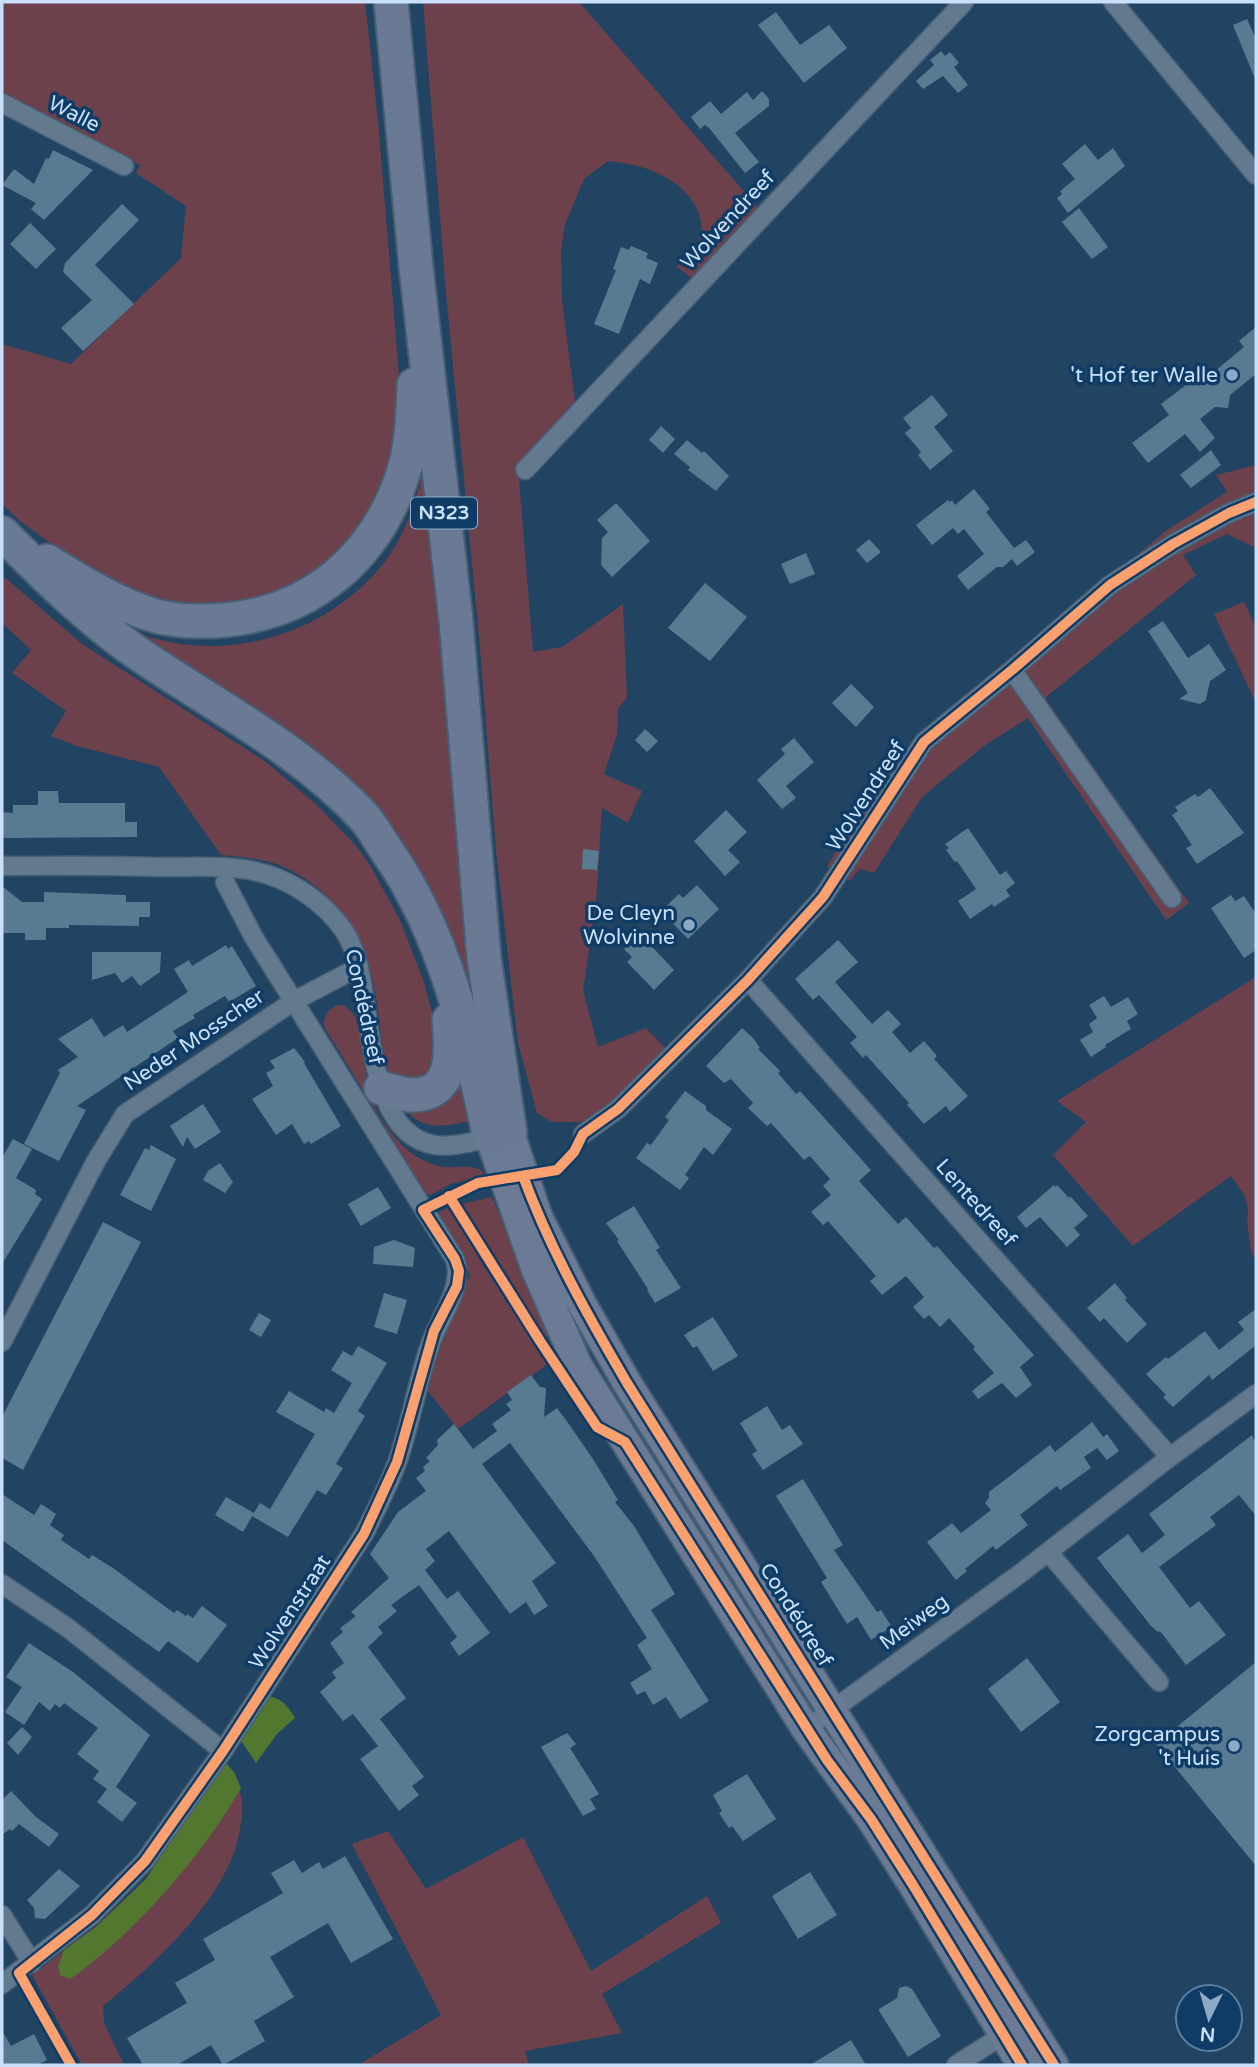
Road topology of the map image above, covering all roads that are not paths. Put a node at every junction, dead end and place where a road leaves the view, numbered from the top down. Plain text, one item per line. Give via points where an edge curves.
1 (391, 2) edge
2 (964, 2) edge
3 (1113, 2) edge
4 (2, 103) edge
5 (124, 166) dead end
6 (1256, 175) edge
7 (416, 267) junction
8 (525, 470) dead end
9 (1256, 502) edge
10 (2, 533) edge
11 (1012, 670) junction
12 (2, 866) edge
13 (225, 881) dead end
14 (1172, 898) dead end
15 (359, 967) junction
16 (448, 979) junction
17 (748, 980) junction
18 (293, 1001) junction
19 (382, 1088) junction
20 (583, 1134) dead end
21 (500, 1135) junction
22 (423, 1210) joint
23 (2, 1342) edge
24 (1255, 1396) edge
25 (1170, 1457) junction
26 (1049, 1553) junction
27 (2, 1584) edge
28 (1159, 1682) dead end
29 (833, 1709) junction
30 (806, 1729) junction
31 (223, 1751) junction
32 (2, 1915) edge
33 (32, 1963) junction
34 (2, 1984) edge
35 (1030, 2026) junction
36 (1003, 2035) junction
37 (956, 2065) edge
38 (1022, 2065) edge
39 (1054, 2065) edge

1 - 7 highway
2 - 8 street, Wolvendreef
3 - 6 street
4 - 5 street, Walle
7 - 10 highway via 413,402 404,473 368,543 321,588 268,614 213,621 156,616 80,582
7 - 21 highway, N323 via 456,621
9 - 11 street, Wolvendreef via 1173,544 1110,585
10 - 16 highway, N323 via 72,603 135,652 253,726 319,774 364,818 418,902
11 - 14 street
11 - 17 street, Wolvendreef via 924,742 823,897
12 - 15 street, Condédreef via 195,866 263,872 302,890 322,906 352,944
13 - 18 street, Condédreef
15 - 18 street, Neder Mosscher
15 - 19 street, Condédreef
16 - 19 highway via 451,1055 444,1079 421,1094
16 - 21 highway, N323
17 - 20 street, Wolvendreef via 618,1109
17 - 25 street, Lentedreef
18 - 22 street, Condédreef
18 - 23 street, Neder Mosscher via 125,1114
19 - 21 street, Condédreef via 397,1122 415,1138 435,1145
21 - 29 main road, Condédreef / N323 via 583,1306 627,1383
21 - 30 main road, N323 via 503,1179 578,1366
22 - 31 street, Wolvenstraat via 459,1271 457,1286 434,1331 397,1462 364,1534
24 - 25 street, Meiweg
25 - 26 street, Meiweg
26 - 28 street
26 - 29 street, Meiweg
27 - 31 street via 68,1628
29 - 30 street, Meiweg
29 - 35 main road, Condédreef / N323
30 - 36 main road, N323 via 906,1874
31 - 33 street, Wolvenstraat via 145,1861 92,1915
32 - 33 street
33 - 34 street, Wolvenstraat
35 - 36 street
35 - 39 main road, Condédreef / N323
36 - 37 street
36 - 38 main road, N323

